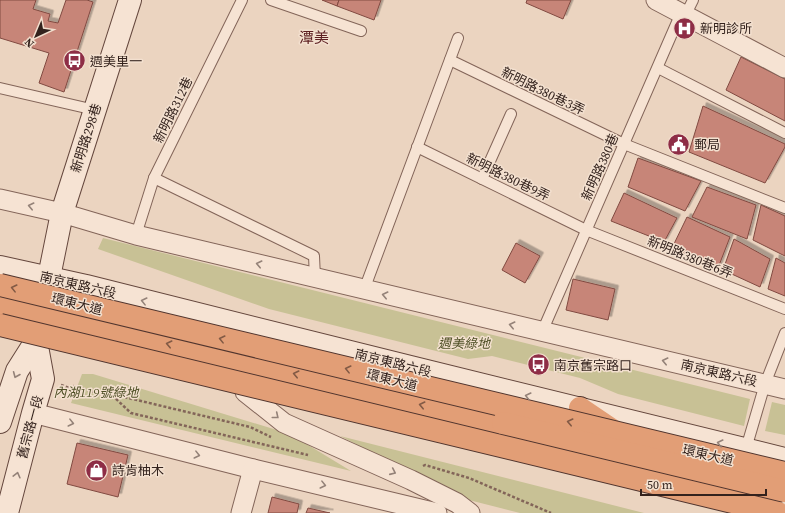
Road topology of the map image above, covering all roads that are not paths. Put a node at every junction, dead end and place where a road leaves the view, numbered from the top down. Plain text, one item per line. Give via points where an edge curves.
1 (130, 0) edge
2 (242, 0) edge
3 (271, 0) edge
4 (656, 0) edge
5 (686, 10) edge
6 (361, 31) dead end
7 (458, 38) dead end
8 (450, 60) junction
9 (658, 68) junction
10 (785, 68) edge
11 (0, 88) edge
12 (95, 110) junction
13 (511, 114) dead end
14 (785, 133) edge
15 (624, 144) junction
16 (417, 147) junction
17 (154, 178) junction
18 (482, 179) junction
19 (0, 199) edge
20 (785, 208) edge
21 (62, 213) junction
22 (586, 230) junction
23 (136, 235) junction
24 (0, 267) edge
25 (49, 278) junction
26 (315, 278) junction
27 (0, 285) edge
28 (364, 290) junction
29 (0, 304) edge
30 (785, 309) edge
31 (42, 314) junction
32 (0, 325) edge
33 (542, 332) junction
34 (0, 333) edge
35 (785, 333) edge
36 (36, 341) junction
37 (765, 384) junction
38 (785, 389) edge
39 (432, 390) junction
40 (245, 392) junction
41 (580, 408) junction
42 (2, 409) edge
43 (33, 413) junction
44 (746, 450) junction
45 (785, 459) edge
46 (664, 463) junction
47 (253, 469) junction
48 (785, 473) edge
49 (691, 492) junction
50 (785, 492) edge
51 (734, 502) edge
52 (7, 513) edge
53 (241, 513) edge
54 (437, 513) edge
55 (470, 513) edge
56 (778, 513) edge

1 - 12 main road, 新明路298巷
2 - 17 lane, 新明路312巷
3 - 6 lane
4 - 5 street
5 - 9 lane, 新明路380巷
5 - 10 street
7 - 8 lane
8 - 15 lane, 新明路380巷3弄
8 - 16 lane
9 - 14 lane
9 - 15 lane, 新明路380巷
11 - 12 lane
12 - 21 main road, 新明路298巷
13 - 18 lane
15 - 20 lane, 新明路380巷3弄
15 - 22 lane, 新明路380巷
16 - 18 lane, 新明路380巷9弄
16 - 28 lane
17 - 23 lane, 新明路312巷
17 - 26 lane via 314,256
18 - 22 lane, 新明路380巷9弄
21 -> 19 street, 南京東路六段
21 - 23 street, 南京東路六段
21 - 25 main road, 新明路298巷
22 - 30 lane, 新明路380巷6弄
22 - 33 lane, 新明路380巷
26 -> 23 street, 南京東路六段
24 - 25 main road, 南京東路六段
25 - 31 main road, 舊宗路一段
41 -> 25 main road, 南京東路六段
26 - 28 street, 南京東路六段
39 -> 27 highway, 環東大道, bridge
33 -> 28 street, 南京東路六段
29 - 31 highway
31 - 36 main road, 舊宗路一段
46 -> 31 highway
32 - 49 highway, bridge
37 -> 33 street, 南京東路六段
34 - 36 main road
35 - 37 lane
36 - 40 main road
36 -> 42 main road, 舊宗路一段 via 17,370
36 - 43 main road, 舊宗路一段 via 43,379
37 - 38 street, 南京東路六段
37 - 44 lane
48 -> 39 highway, 環東大道, bridge
39 - 50 highway, bridge via 503,423
40 - 51 main road
40 -> 55 street via 284,423 411,480 457,503
44 -> 41 main road, 南京東路六段
41 - 46 highway
43 -> 47 street
52 -> 43 main road, 舊宗路一段
44 - 45 main road, 南京東路六段
44 - 51 lane
46 - 51 highway
47 - 53 street
47 -> 54 street
49 - 51 highway, bridge
49 - 56 highway, bridge
50 - 51 highway

